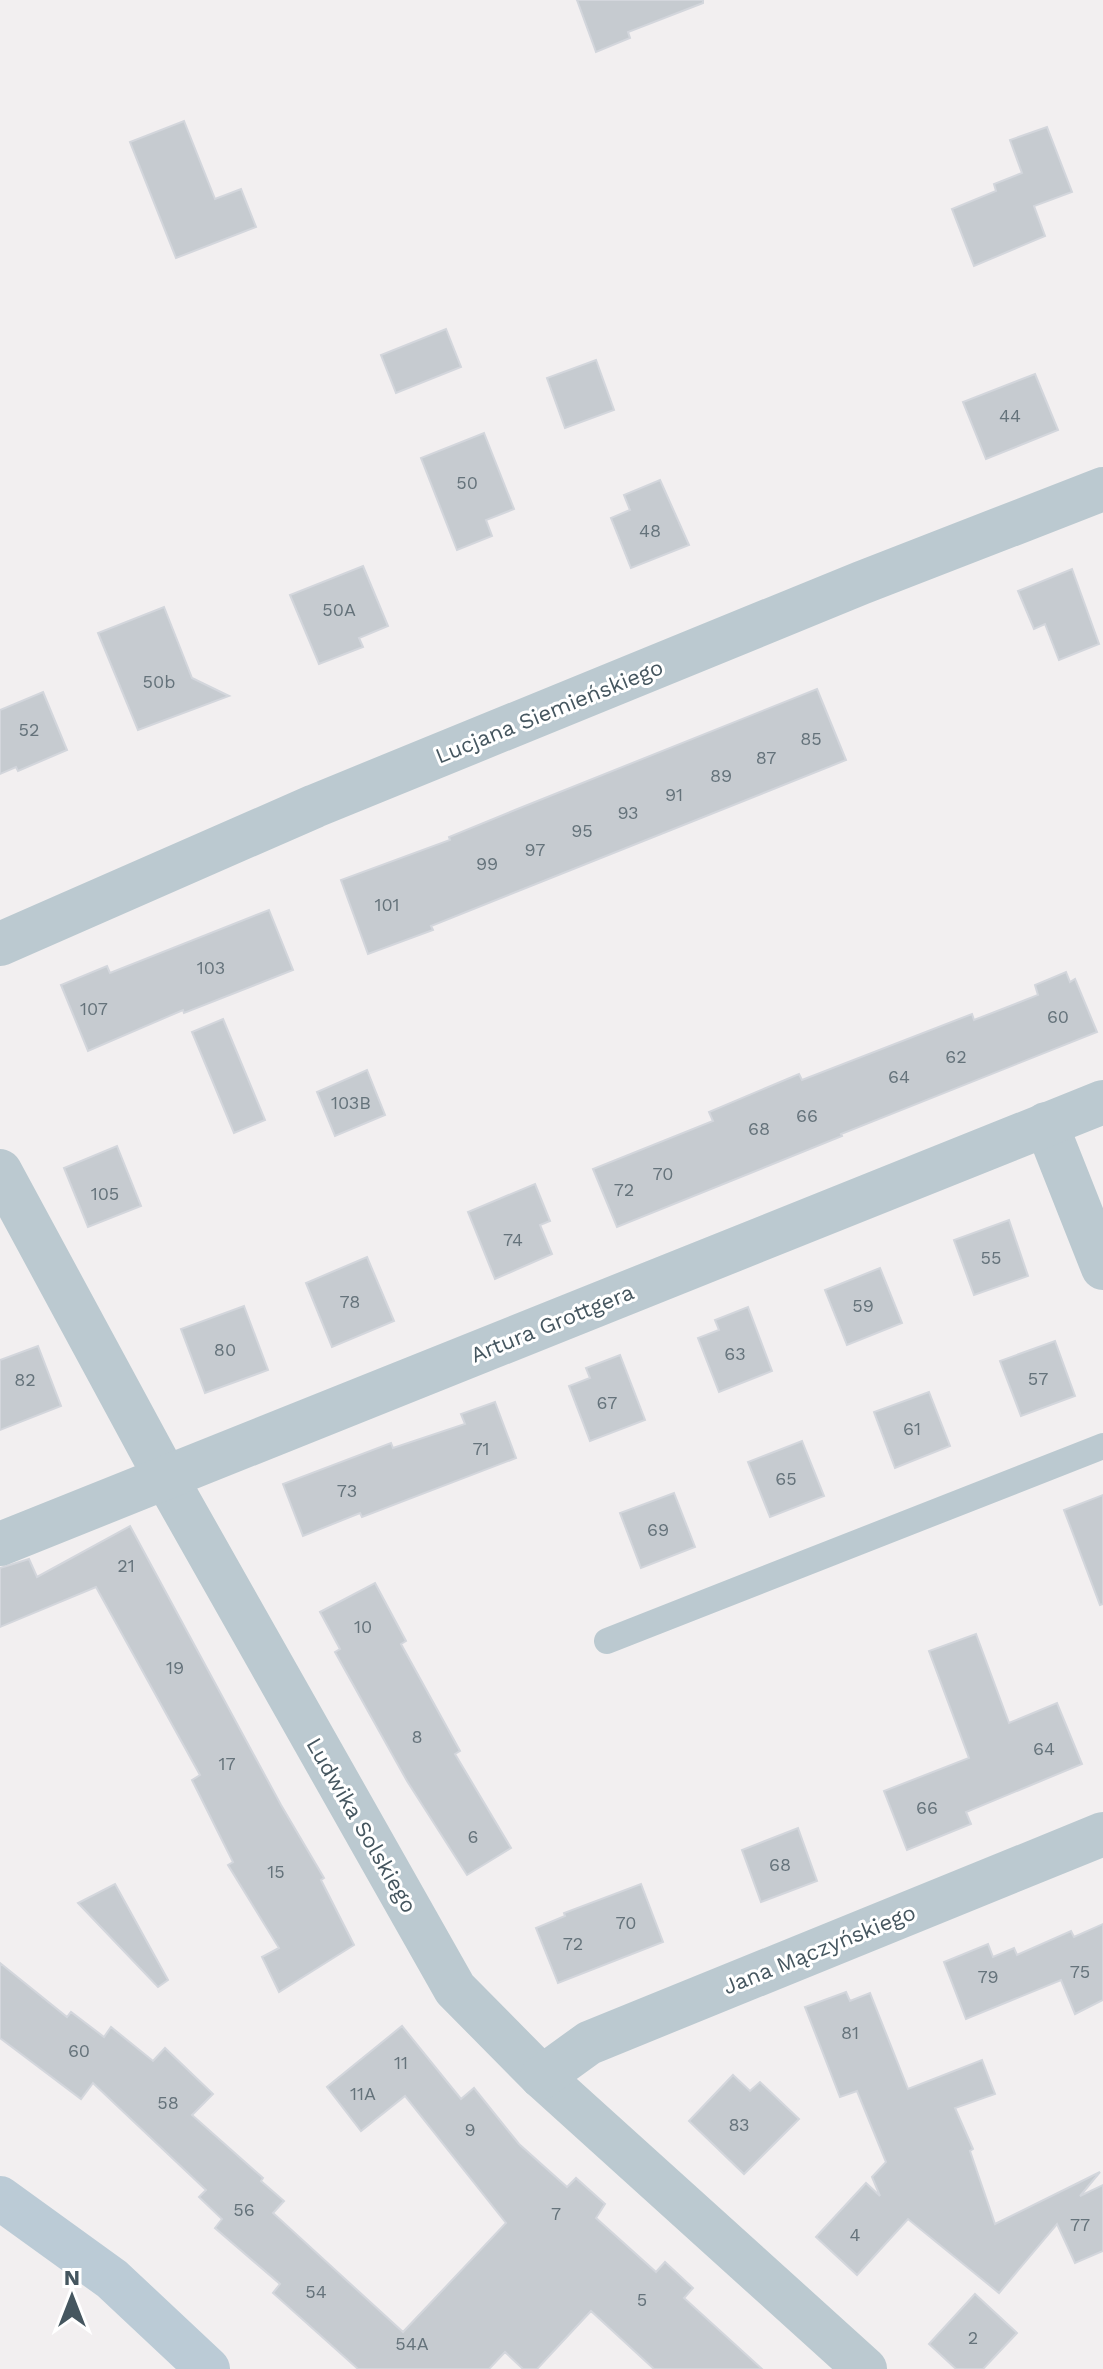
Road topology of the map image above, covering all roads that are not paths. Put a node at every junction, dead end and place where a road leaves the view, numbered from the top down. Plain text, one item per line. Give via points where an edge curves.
1 (1103, 489) edge
2 (0, 944) edge
3 (1103, 1102) edge
4 (1046, 1124) junction
5 (0, 1171) edge
6 (1103, 1268) edge
7 (1103, 1446) edge
8 (166, 1478) junction
9 (0, 1544) edge
10 (607, 1641) dead end
11 (1103, 1834) edge
12 (542, 2077) junction
13 (0, 2198) edge
14 (208, 2369) edge
15 (865, 2369) edge

1 - 2 street, Lucjana Siemieńskiego via 315,806
3 - 4 street, Artura Grottgera
4 - 6 street
4 - 8 street, Artura Grottgera
5 - 8 street, Ludwika Solskiego
7 - 10 lane
8 - 9 street, Artura Grottgera
8 - 12 street, Ludwika Solskiego via 455,1989
11 - 12 street, Jana Mączyńskiego via 589,2043
12 - 15 street, Ludwika Solskiego
13 - 14 street via 112,2279

